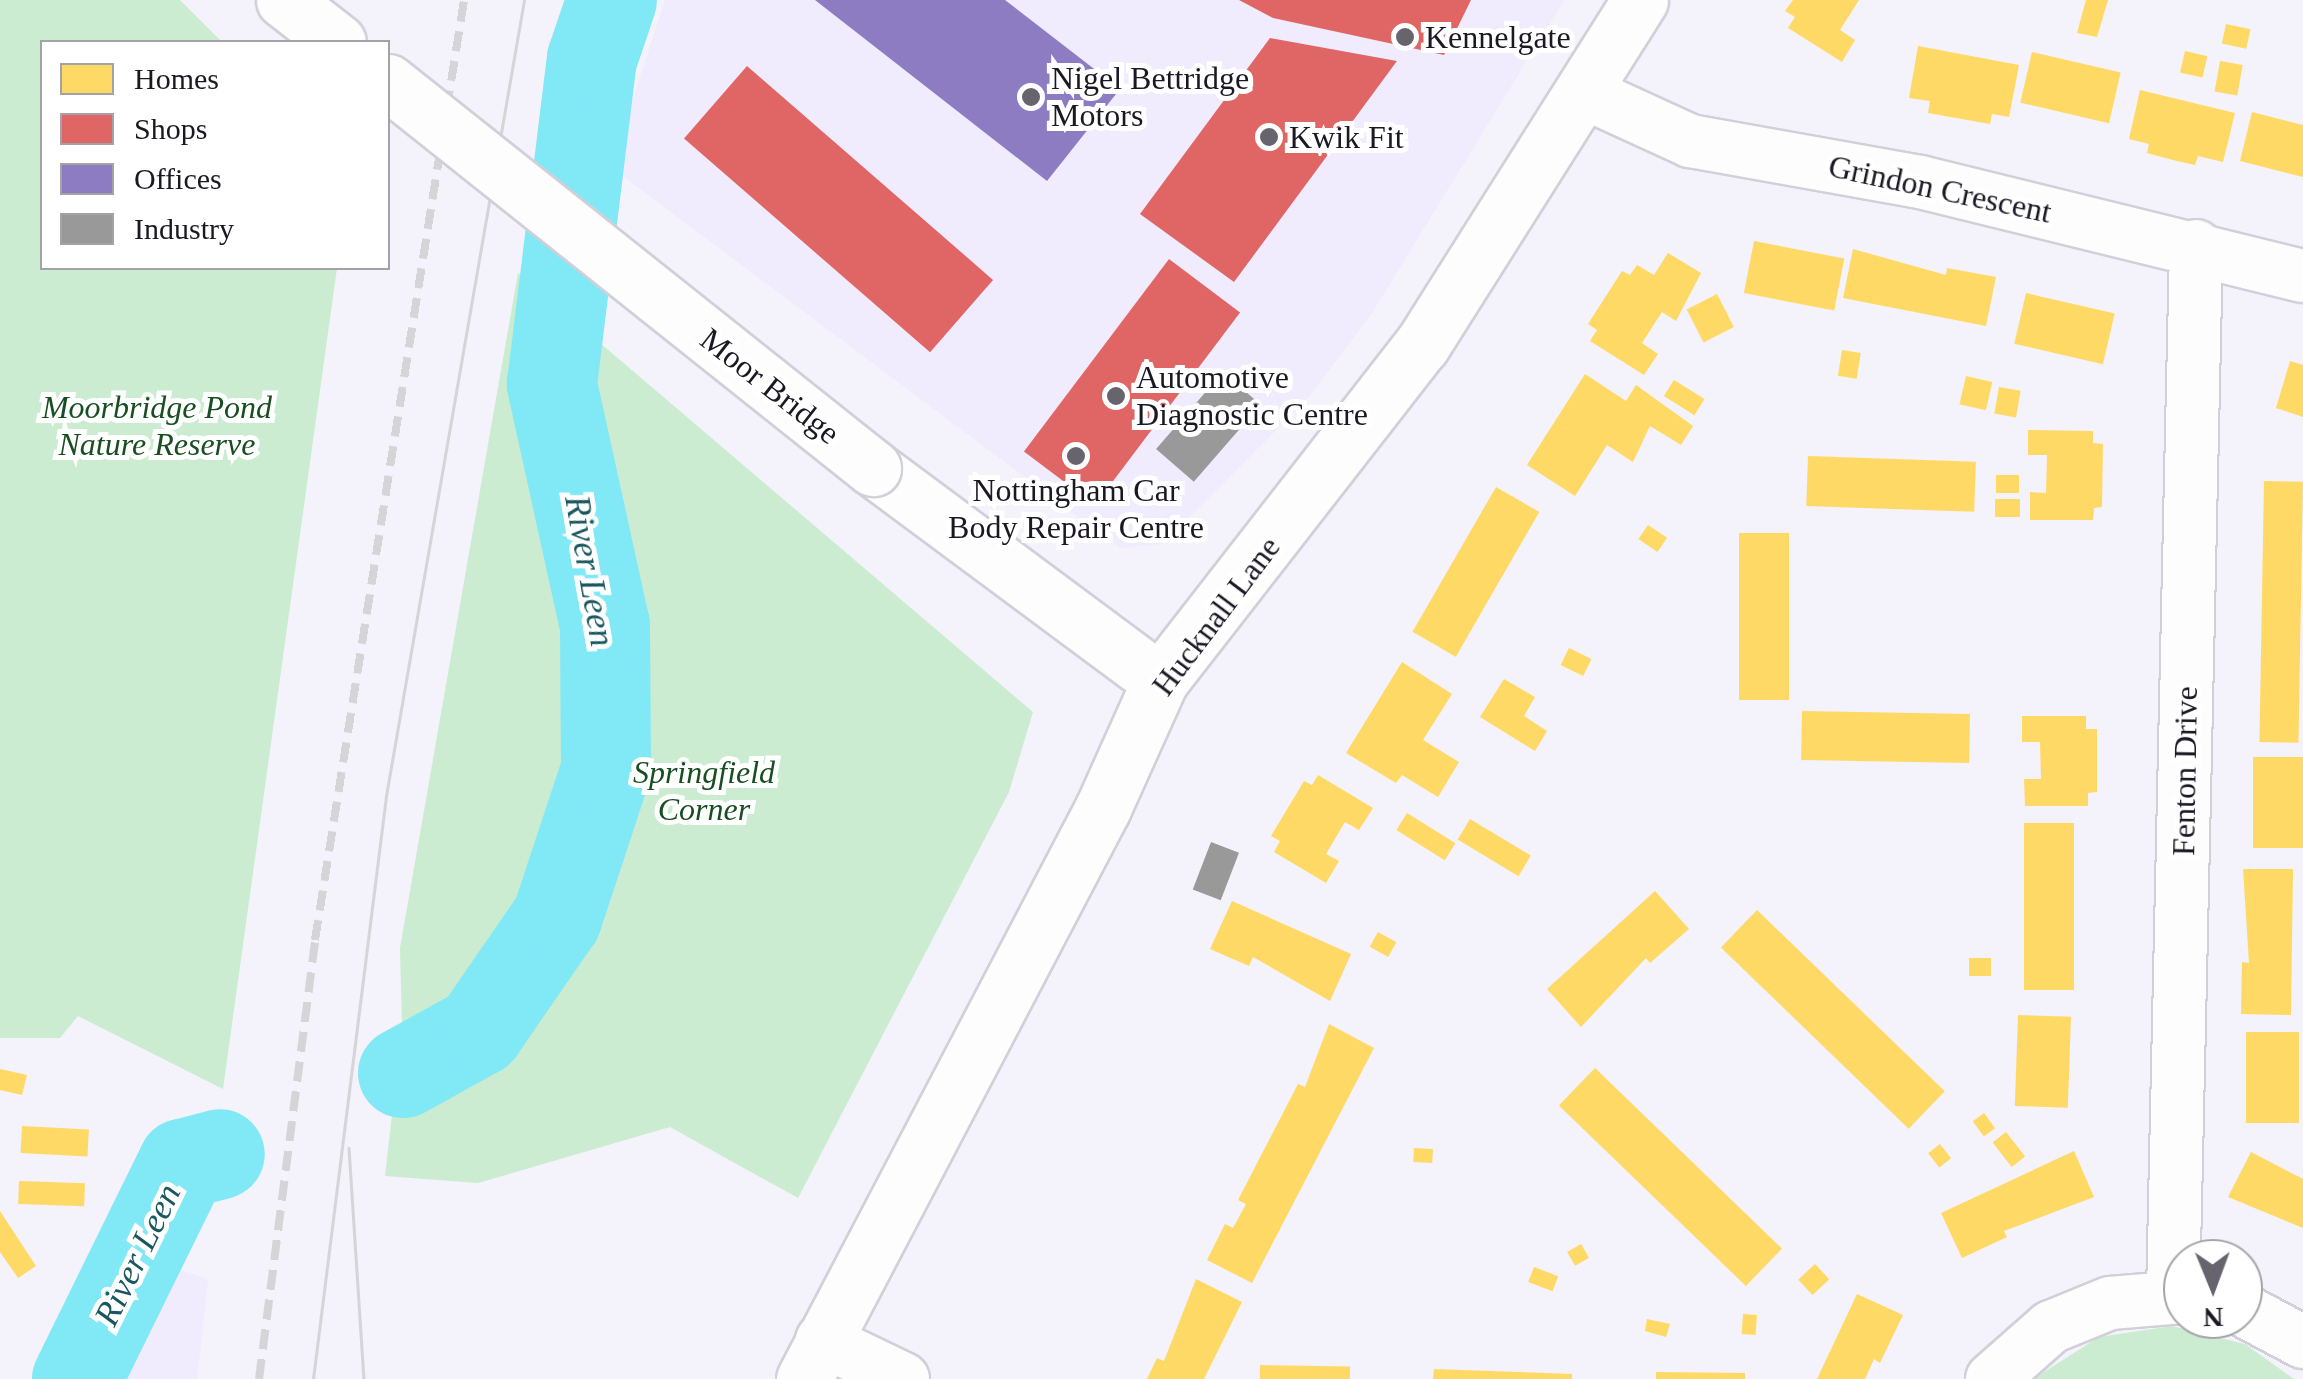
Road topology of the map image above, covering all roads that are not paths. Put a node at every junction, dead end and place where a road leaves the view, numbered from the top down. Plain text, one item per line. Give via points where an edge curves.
1 (284, 0) edge
2 (1640, 0) edge
3 (335, 40) edge
4 (390, 84) edge
5 (1582, 92) junction
6 (2196, 246) junction
7 (2303, 276) edge
8 (1160, 681) junction
9 (2179, 1239) edge
10 (2163, 1298) edge
11 (2263, 1321) edge
12 (2303, 1342) edge
13 (813, 1359) edge
14 (903, 1379) edge
15 (1992, 1379) edge

1 - 3 main road
2 - 5 main road, Hucknall Lane
4 - 8 main road, Moor Bridge, bridge via 873,468
5 - 6 street, Grindon Crescent via 1690,141 1920,182
5 - 8 main road, Hucknall Lane via 1422,344
6 - 7 street, Grindon Crescent
6 - 9 street, Fenton Drive
8 - 13 main road, Hucknall Lane via 1094,824
10 - 15 street via 2110,1303 2051,1328
11 - 12 street
13 - 14 street

